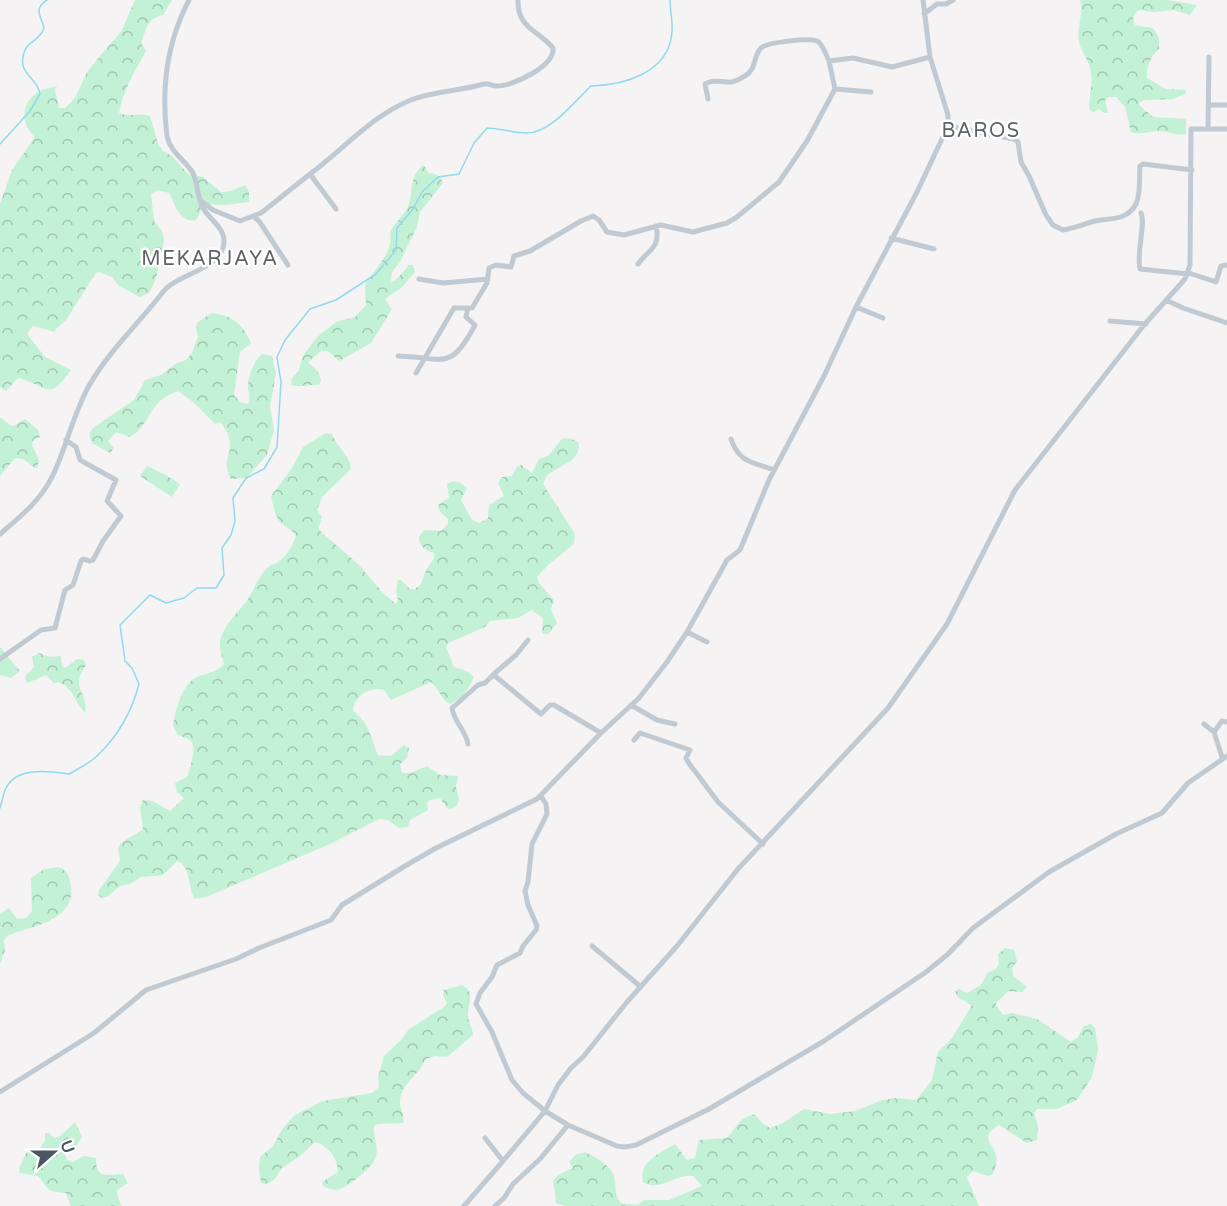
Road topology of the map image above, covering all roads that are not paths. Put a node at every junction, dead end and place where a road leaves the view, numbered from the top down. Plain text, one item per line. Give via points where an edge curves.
1 (189, 0) edge
2 (518, 0) edge
3 (923, 0) edge
4 (953, 0) edge
5 (924, 14) junction
6 (930, 57) junction
7 (1209, 57) dead end
8 (829, 61) junction
9 (835, 89) junction
10 (871, 92) dead end
11 (708, 99) dead end
12 (1208, 105) junction
13 (1227, 105) edge
14 (948, 126) junction
15 (1208, 129) junction
16 (1227, 129) edge
17 (1192, 170) junction
18 (310, 174) junction
19 (199, 200) junction
20 (336, 209) dead end
21 (1141, 213) dead end
22 (254, 217) junction
23 (656, 226) junction
24 (891, 238) junction
25 (934, 249) dead end
26 (638, 264) dead end
27 (288, 265) dead end
28 (1227, 266) edge
29 (1188, 273) junction
30 (419, 279) dead end
31 (488, 279) junction
32 (1166, 300) junction
33 (856, 307) junction
34 (468, 308) junction
35 (883, 318) dead end
36 (1110, 321) dead end
37 (1227, 323) edge
38 (1146, 324) junction
39 (398, 356) dead end
40 (425, 357) junction
41 (416, 373) dead end
42 (731, 439) dead end
43 (66, 440) junction
44 (774, 470) junction
45 (0, 534) edge
46 (687, 632) junction
47 (528, 640) dead end
48 (707, 642) dead end
49 (0, 659) edge
50 (494, 674) junction
51 (631, 705) junction
52 (1227, 722) edge
53 (675, 724) dead end
54 (1204, 724) dead end
55 (1214, 732) junction
56 (601, 733) junction
57 (634, 740) dead end
58 (468, 744) dead end
59 (1225, 756) edge
60 (541, 796) junction
61 (763, 844) junction
62 (592, 946) dead end
63 (640, 987) junction
64 (0, 1092) edge
65 (545, 1111) junction
66 (568, 1125) junction
67 (485, 1138) dead end
68 (503, 1161) junction
69 (499, 1205) edge
70 (464, 1206) edge

1 - 19 street via 174,35 166,69 166,129 168,142 192,173
2 - 18 street via 520,18 553,48 545,64 507,84 489,83 410,100 378,117
3 - 5 street
4 - 5 street via 937,4
5 - 6 street
6 - 8 street via 892,67 853,58
6 - 14 street
7 - 12 street
8 - 9 street
8 - 11 street via 815,41 766,46 759,51 748,75 732,82 705,84
9 - 10 street
9 - 23 street via 784,176 765,195 727,223 693,232
12 - 13 street
12 - 15 street
14 - 17 street via 1018,142 1021,162 1046,215 1063,230 1112,220 1130,211 1137,203 1143,164
14 - 24 street
15 - 16 street
15 - 17 street via 1191,129
17 - 29 street
18 - 20 street
18 - 22 street
19 - 22 street via 235,221
19 - 43 street via 222,231 223,247 201,270 167,287 121,340 90,384
21 - 29 street via 1139,268
22 - 27 street
23 - 26 street via 656,244
23 - 31 street via 616,235 607,232 591,216 536,248 514,256 509,268 491,266
24 - 25 street
24 - 33 street
28 - 29 street via 1221,266 1216,282
29 - 32 street
30 - 31 street via 443,283
31 - 34 street
32 - 37 street
32 - 38 street
33 - 35 street
33 - 44 street
34 - 40 street via 454,308
34 - 40 street via 466,317 475,326 460,351 442,361
36 - 38 street
38 - 61 street via 1015,490 947,624 916,670 877,721
39 - 40 street
40 - 41 street
42 - 44 street via 742,459
43 - 45 street via 52,478 23,514
43 - 49 street via 76,447 80,460 115,479 107,501 121,516 93,560 81,561 74,583 65,590 55,628 40,630
44 - 46 street via 740,550 727,560
46 - 48 street
46 - 51 street
47 - 50 street
50 - 56 street via 541,714 554,705
50 - 58 street via 452,708
51 - 53 street via 657,720
51 - 56 street
52 - 55 street via 1222,721
54 - 55 street
55 - 59 street
56 - 60 street
57 - 61 street via 640,733 690,750 686,758 705,787
59 - 66 street via 1188,783 1162,813 1049,872 973,928 926,972 824,1041 709,1109 630,1147 617,1146
60 - 64 street via 405,866 342,905 331,920 146,990 94,1033
60 - 65 street via 547,814 532,844 525,894 537,928 520,953 497,965 476,1001 514,1085
61 - 63 street
62 - 63 street
63 - 65 street via 558,1086
65 - 66 street
65 - 68 street
66 - 69 street via 513,1184
67 - 68 street
68 - 70 street

